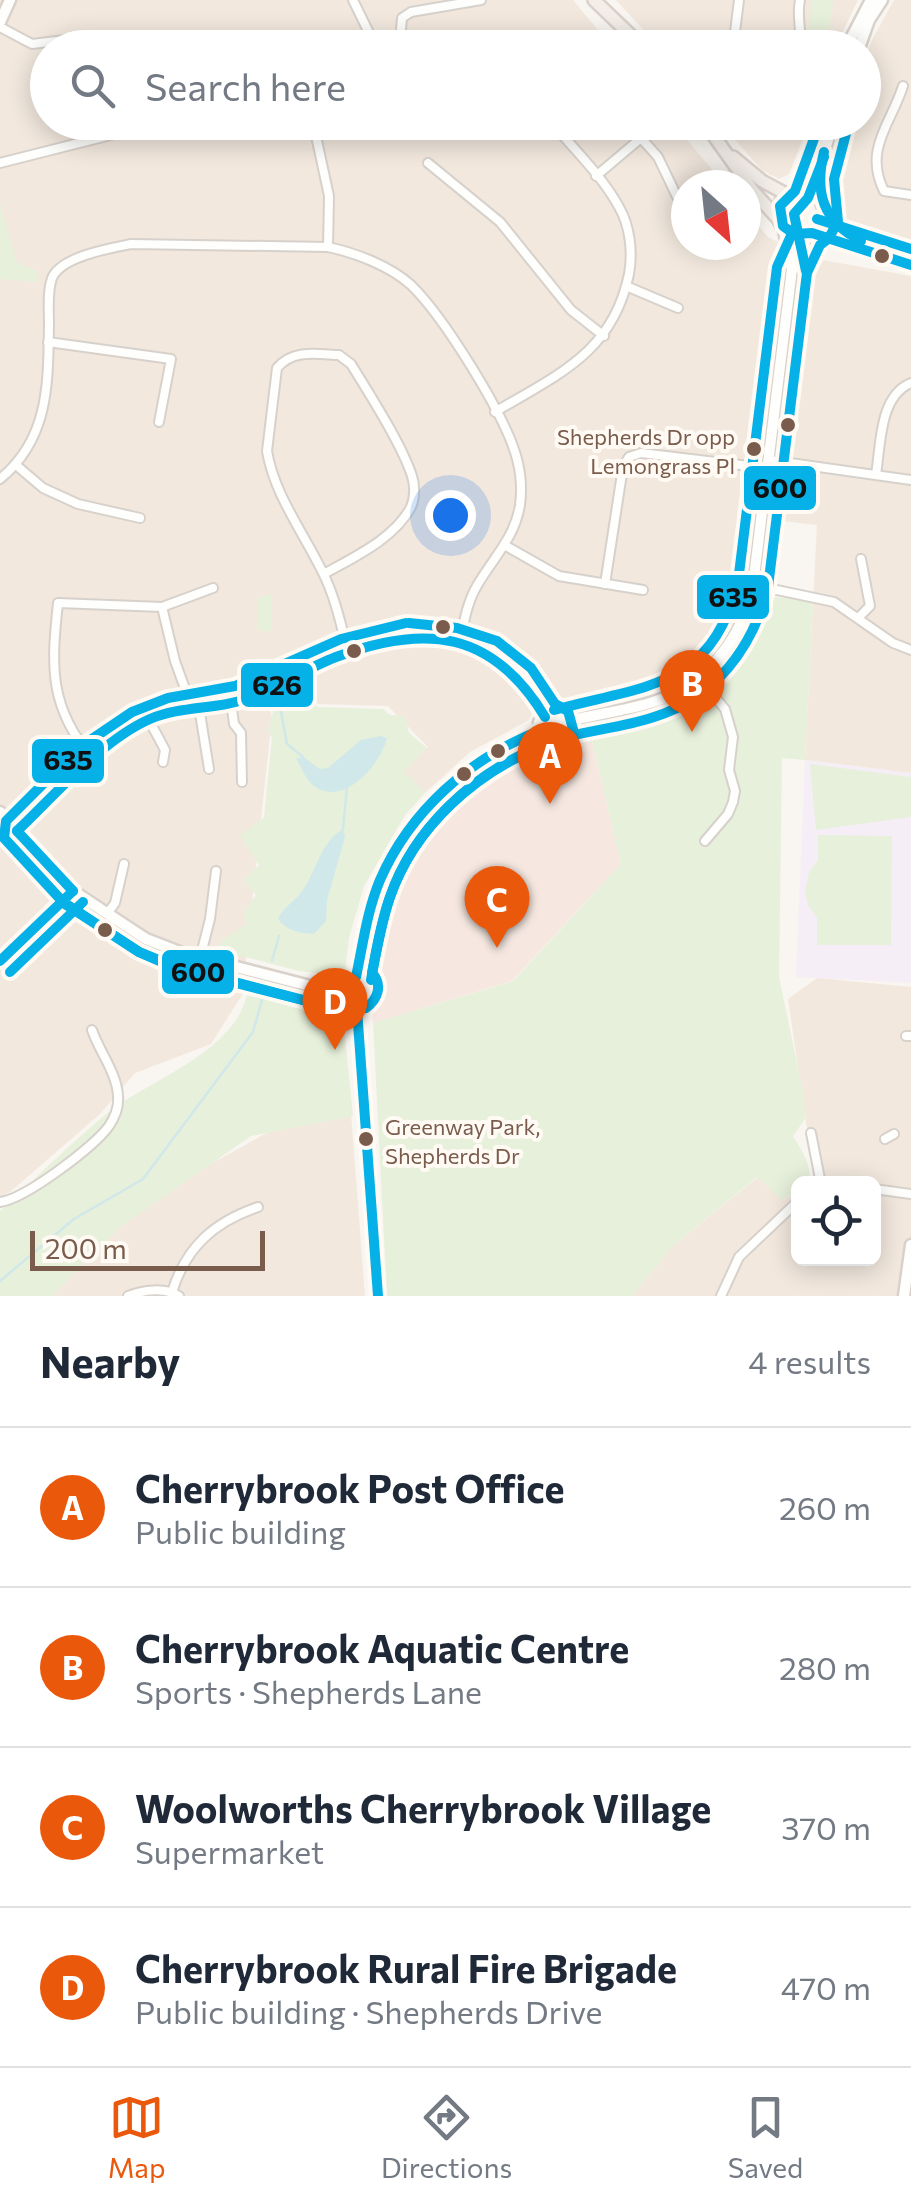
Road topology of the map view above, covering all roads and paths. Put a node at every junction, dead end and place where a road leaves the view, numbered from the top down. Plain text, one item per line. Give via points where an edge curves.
1 (10, 0) edge
2 (353, 0) edge
3 (481, 0) edge
4 (594, 0) edge
5 (740, 0) edge
6 (800, 0) edge
7 (871, 0) edge
8 (882, 0) edge
9 (0, 25) edge
10 (368, 30) edge
11 (401, 30) edge
12 (625, 30) edge
13 (736, 30) edge
14 (800, 30) edge
15 (855, 30) edge
16 (865, 30) edge
17 (30, 43) edge
18 (903, 86) dead end
19 (898, 103) junction
20 (911, 105) edge
21 (881, 136) edge
22 (91, 140) edge
23 (317, 140) edge
24 (566, 140) edge
25 (639, 140) edge
26 (643, 140) edge
27 (718, 140) edge
28 (813, 140) edge
29 (828, 140) edge
30 (879, 140) edge
31 (730, 155) junction
32 (0, 163) edge
33 (428, 163) dead end
34 (596, 176) junction
35 (671, 184) edge
36 (792, 193) junction
37 (911, 194) edge
38 (818, 197) junction
39 (824, 210) junction
40 (781, 223) junction
41 (810, 234) junction
42 (328, 247) junction
43 (911, 258) edge
44 (911, 266) edge
45 (792, 269) junction
46 (626, 286) junction
47 (678, 308) dead end
48 (604, 336) junction
49 (48, 342) junction
50 (911, 383) edge
51 (495, 412) junction
52 (159, 422) dead end
53 (751, 451) dead end
54 (769, 460) junction
55 (16, 465) junction
56 (749, 466) junction
57 (876, 474) junction
58 (0, 479) edge
59 (911, 480) edge
60 (747, 481) dead end
61 (140, 518) dead end
62 (506, 546) junction
63 (861, 558) dead end
64 (324, 574) junction
65 (604, 584) junction
66 (753, 585) junction
67 (212, 588) dead end
68 (643, 590) dead end
69 (162, 607) junction
70 (859, 616) junction
71 (460, 642) junction
72 (911, 650) edge
73 (348, 652) junction
74 (699, 678) junction
75 (231, 702) junction
76 (195, 708) junction
77 (545, 717) junction
78 (148, 720) junction
79 (558, 724) junction
80 (539, 731) junction
81 (93, 759) junction
82 (163, 762) dead end
83 (209, 769) dead end
84 (242, 782) dead end
85 (0, 812) edge
86 (17, 831) junction
87 (705, 841) dead end
88 (124, 864) dead end
89 (216, 871) dead end
90 (73, 891) junction
91 (107, 914) junction
92 (200, 958) junction
93 (0, 960) edge
94 (356, 977) junction
95 (344, 987) junction
96 (356, 996) junction
97 (92, 1030) dead end
98 (811, 1133) dead end
99 (819, 1176) edge
100 (881, 1190) edge
101 (911, 1194) edge
102 (0, 1202) edge
103 (258, 1207) dead end
104 (791, 1208) edge
105 (911, 1245) edge
106 (175, 1294) edge
107 (128, 1296) edge
108 (378, 1296) edge
109 (721, 1296) edge
110 (904, 1296) edge

1 - 9 main road
2 - 10 street
3 - 11 street via 410,12
4 - 12 main road
5 - 13 street
6 - 14 street
7 - 15 main road
8 - 16 main road
9 - 17 street
18 - 19 street
19 - 20 street
19 - 21 street
22 - 32 street
23 - 42 street via 329,196
24 - 34 street
25 - 34 street
26 - 35 street
27 - 31 main road
28 - 36 main road
29 - 38 main road
30 - 37 street via 884,191
31 - 36 main road via 762,181
31 - 40 main road
33 - 48 street via 500,222 571,310
34 - 46 street via 626,224
36 - 38 main road
36 - 40 main road via 780,206
38 - 39 main road
39 - 41 main road via 822,224
39 - 43 main road via 854,238
40 - 41 main road via 794,234
40 - 45 main road
41 - 44 main road
41 - 45 main road
42 - 49 street via 131,244 94,252 54,276
42 - 51 street via 408,282 441,318
45 - 54 main road
46 - 47 street
46 - 48 street
48 - 51 street via 585,356
49 - 52 street via 170,358
49 - 55 street via 45,407
50 - 57 street via 888,406
51 - 62 street via 521,482
53 - 56 street
54 - 57 street
54 - 66 main road
55 - 58 street
55 - 61 street via 43,488 78,504
56 - 60 street
56 - 65 street via 629,457
57 - 59 street
62 - 65 street via 559,576
62 - 71 street via 471,597
63 - 70 street via 870,606
64 - 64 street via 277,486 267,451 277,368 298,354 340,355 351,364 404,458 414,492 411,506 378,543
64 - 73 street
65 - 68 street
66 - 70 street via 812,595
66 - 74 main road via 734,636
67 - 69 street
69 - 76 street
69 - 81 street via 58,603 56,687 69,728
70 - 72 street
71 - 73 street via 408,638
71 - 77 street via 485,650 519,676
73 - 75 street
74 - 79 main road via 659,700
74 - 87 street via 725,709 734,791 728,814
75 - 76 street
75 - 84 street via 241,733
76 - 78 street
76 - 83 street
77 - 79 main road
77 - 80 main road
78 - 81 street
78 - 82 street via 166,750
79 - 80 main road via 553,735
80 - 94 main road via 483,758 413,825 376,893
81 - 86 street
85 - 86 main road
86 - 90 main road
88 - 91 street
89 - 92 street
90 - 91 main road
90 - 93 street
91 - 92 main road via 159,946
92 - 95 main road via 314,987
94 - 95 main road
94 - 96 main road via 364,986
95 - 96 main road
96 - 108 main road
97 - 102 street via 115,1080 118,1109 112,1123 34,1188
98 - 99 street
100 - 101 street
103 - 106 street via 234,1215 189,1250
104 - 109 street via 739,1257
105 - 110 main road
106 - 107 street

